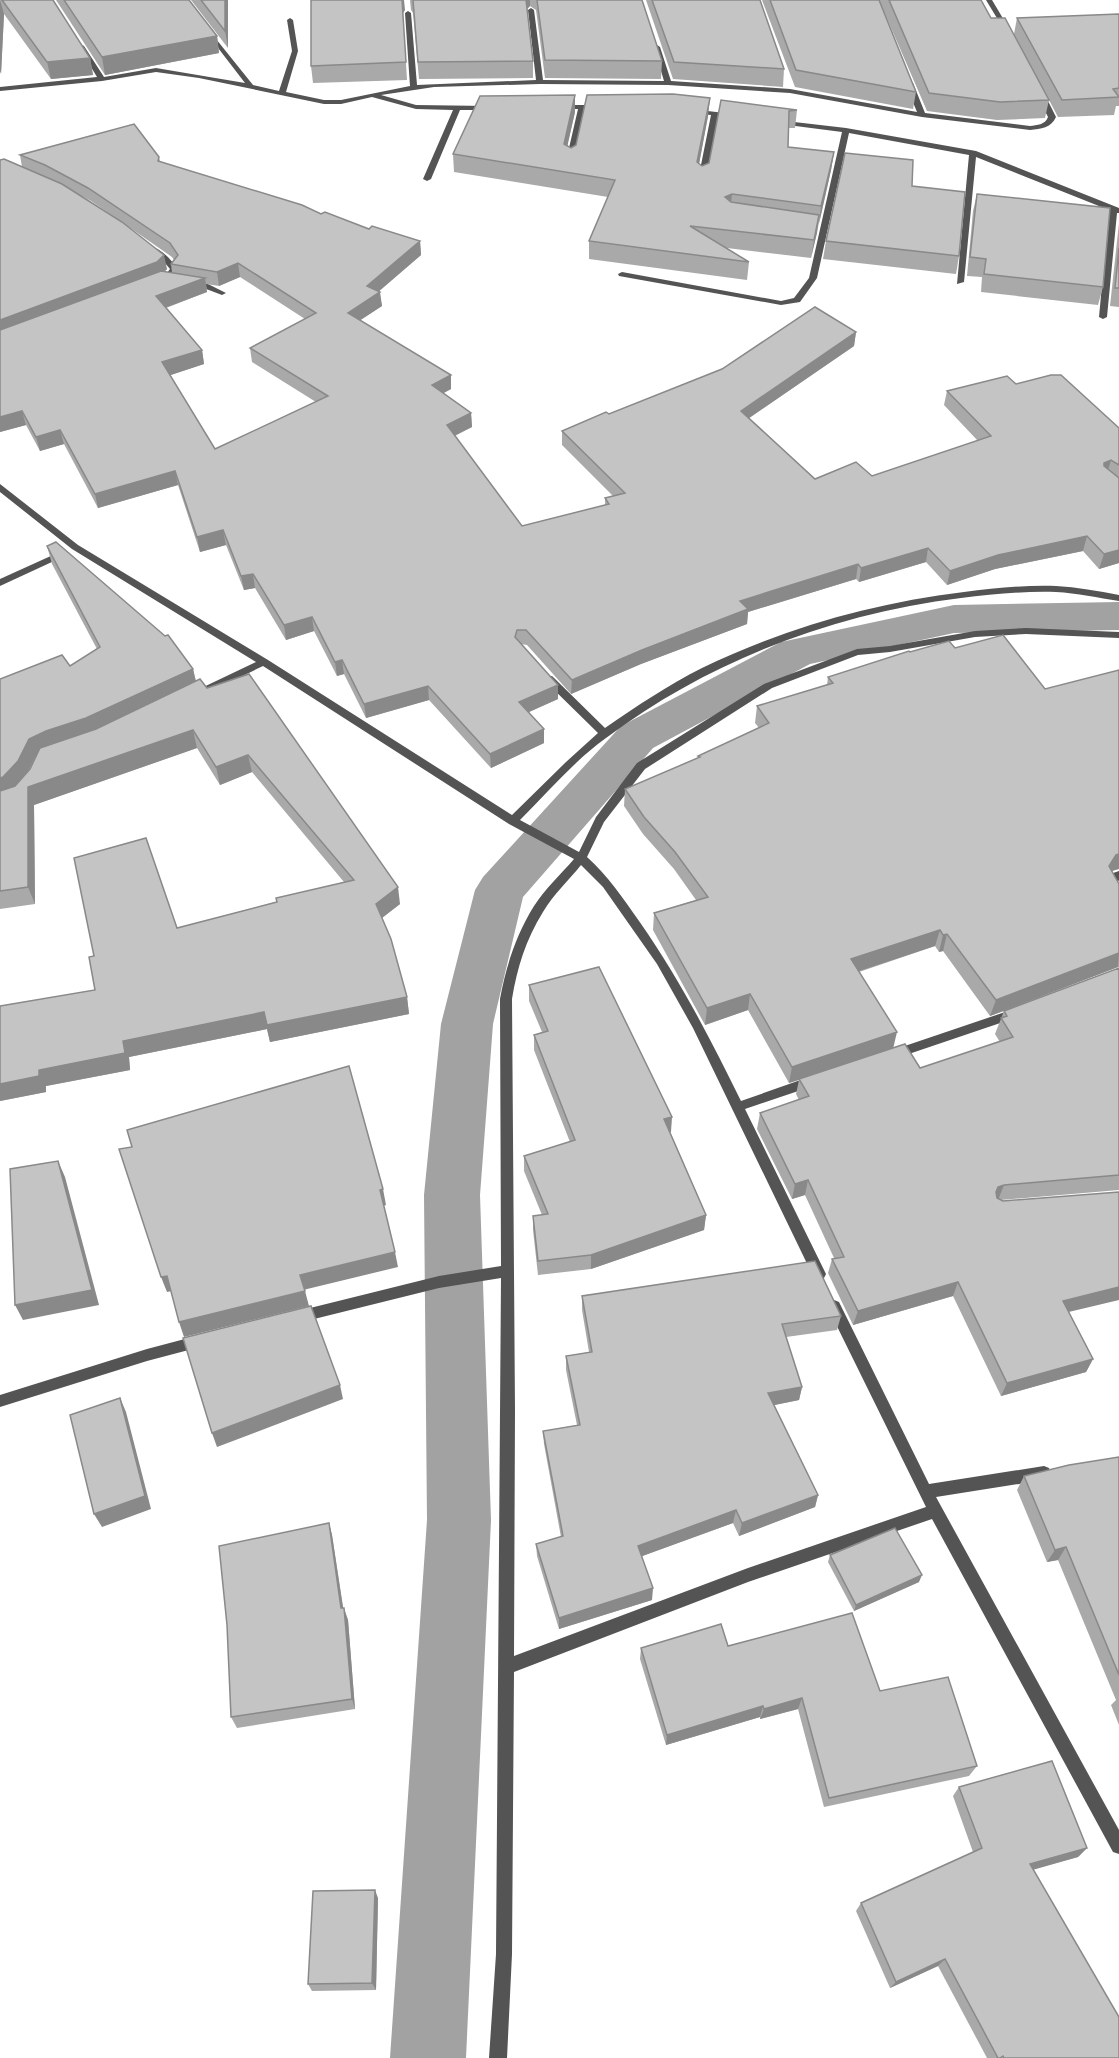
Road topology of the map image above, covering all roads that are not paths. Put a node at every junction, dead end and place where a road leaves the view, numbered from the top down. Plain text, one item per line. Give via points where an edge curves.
1 (989, 0) edge
2 (531, 10) dead end
3 (408, 14) dead end
4 (290, 20) dead end
5 (205, 26) edge
6 (1018, 30) edge
7 (1007, 31) junction
8 (77, 39) edge
9 (1012, 40) edge
10 (655, 42) edge
11 (905, 73) edge
12 (102, 79) junction
13 (786, 79) edge
14 (540, 82) junction
15 (668, 83) junction
16 (251, 87) junction
17 (414, 88) junction
18 (0, 89) edge
19 (1038, 89) edge
20 (790, 91) junction
21 (282, 94) junction
22 (374, 96) junction
23 (549, 107) edge
24 (582, 107) junction
25 (605, 107) edge
26 (457, 108) junction
27 (495, 108) edge
28 (683, 109) edge
29 (715, 114) junction
30 (922, 115) junction
31 (739, 117) edge
32 (774, 121) edge
33 (846, 130) junction
34 (973, 153) junction
35 (570, 162) edge
36 (427, 179) dead end
37 (702, 180) edge
38 (1116, 211) edge
39 (813, 228) edge
40 (824, 229) junction
41 (141, 241) edge
42 (622, 274) dead end
43 (960, 282) dead end
44 (222, 293) dead end
45 (1102, 317) dead end
46 (0, 487) edge
47 (75, 547) junction
48 (0, 583) edge
49 (1119, 598) edge
50 (1119, 635) edge
51 (264, 662) junction
52 (541, 671) edge
53 (190, 697) edge
54 (605, 734) junction
55 (513, 821) junction
56 (581, 858) junction
57 (1119, 875) edge
58 (1119, 898) edge
59 (1030, 1008) edge
60 (884, 1058) edge
61 (827, 1077) edge
62 (737, 1107) junction
63 (507, 1271) junction
64 (282, 1321) edge
65 (214, 1338) edge
66 (0, 1401) edge
67 (1062, 1470) edge
68 (925, 1492) junction
69 (935, 1511) junction
70 (506, 1667) junction
71 (1119, 1846) edge
72 (498, 2058) edge

1 - 7 street
2 - 14 street
3 - 17 street
4 - 21 street via 295,51
5 - 16 street
6 - 7 street
7 - 9 street
8 - 12 street
10 - 15 street
11 - 30 street
12 - 16 street via 167,70
12 - 18 street
13 - 20 street
14 - 15 street
14 - 17 street
15 - 20 street
16 - 21 street
17 - 22 street
19 - 30 street via 1052,117 1041,127
20 - 30 street
21 - 22 street via 324,102
22 - 26 street via 416,107
23 - 24 street
24 - 25 street
24 - 35 street
26 - 27 street
26 - 36 street
28 - 29 street
29 - 31 street
29 - 37 street
32 - 33 street
33 - 34 street
33 - 40 street
34 - 38 street
34 - 43 street
38 - 45 street
39 - 40 street
40 - 42 street via 813,278 797,300 781,303
41 - 44 street via 174,269 164,280 203,285
46 - 47 street
47 - 48 street
47 - 51 street
49 - 54 street via 1047,589 899,604 784,637 732,658 647,704
50 - 56 street via 975,633 857,652 792,676 768,686 641,766 600,820
51 - 53 street
51 - 55 street
52 - 54 street
54 - 55 street
55 - 56 street
56 - 62 street via 608,884 662,961
56 - 63 street via 539,908 511,970 506,999
57 - 58 street via 1111,884
59 - 60 street
61 - 62 street
62 - 68 street
63 - 64 street via 439,1282
63 - 70 street
65 - 66 street
67 - 68 street
68 - 69 street
69 - 70 street via 748,1575
69 - 71 street
70 - 72 street via 504,1954

